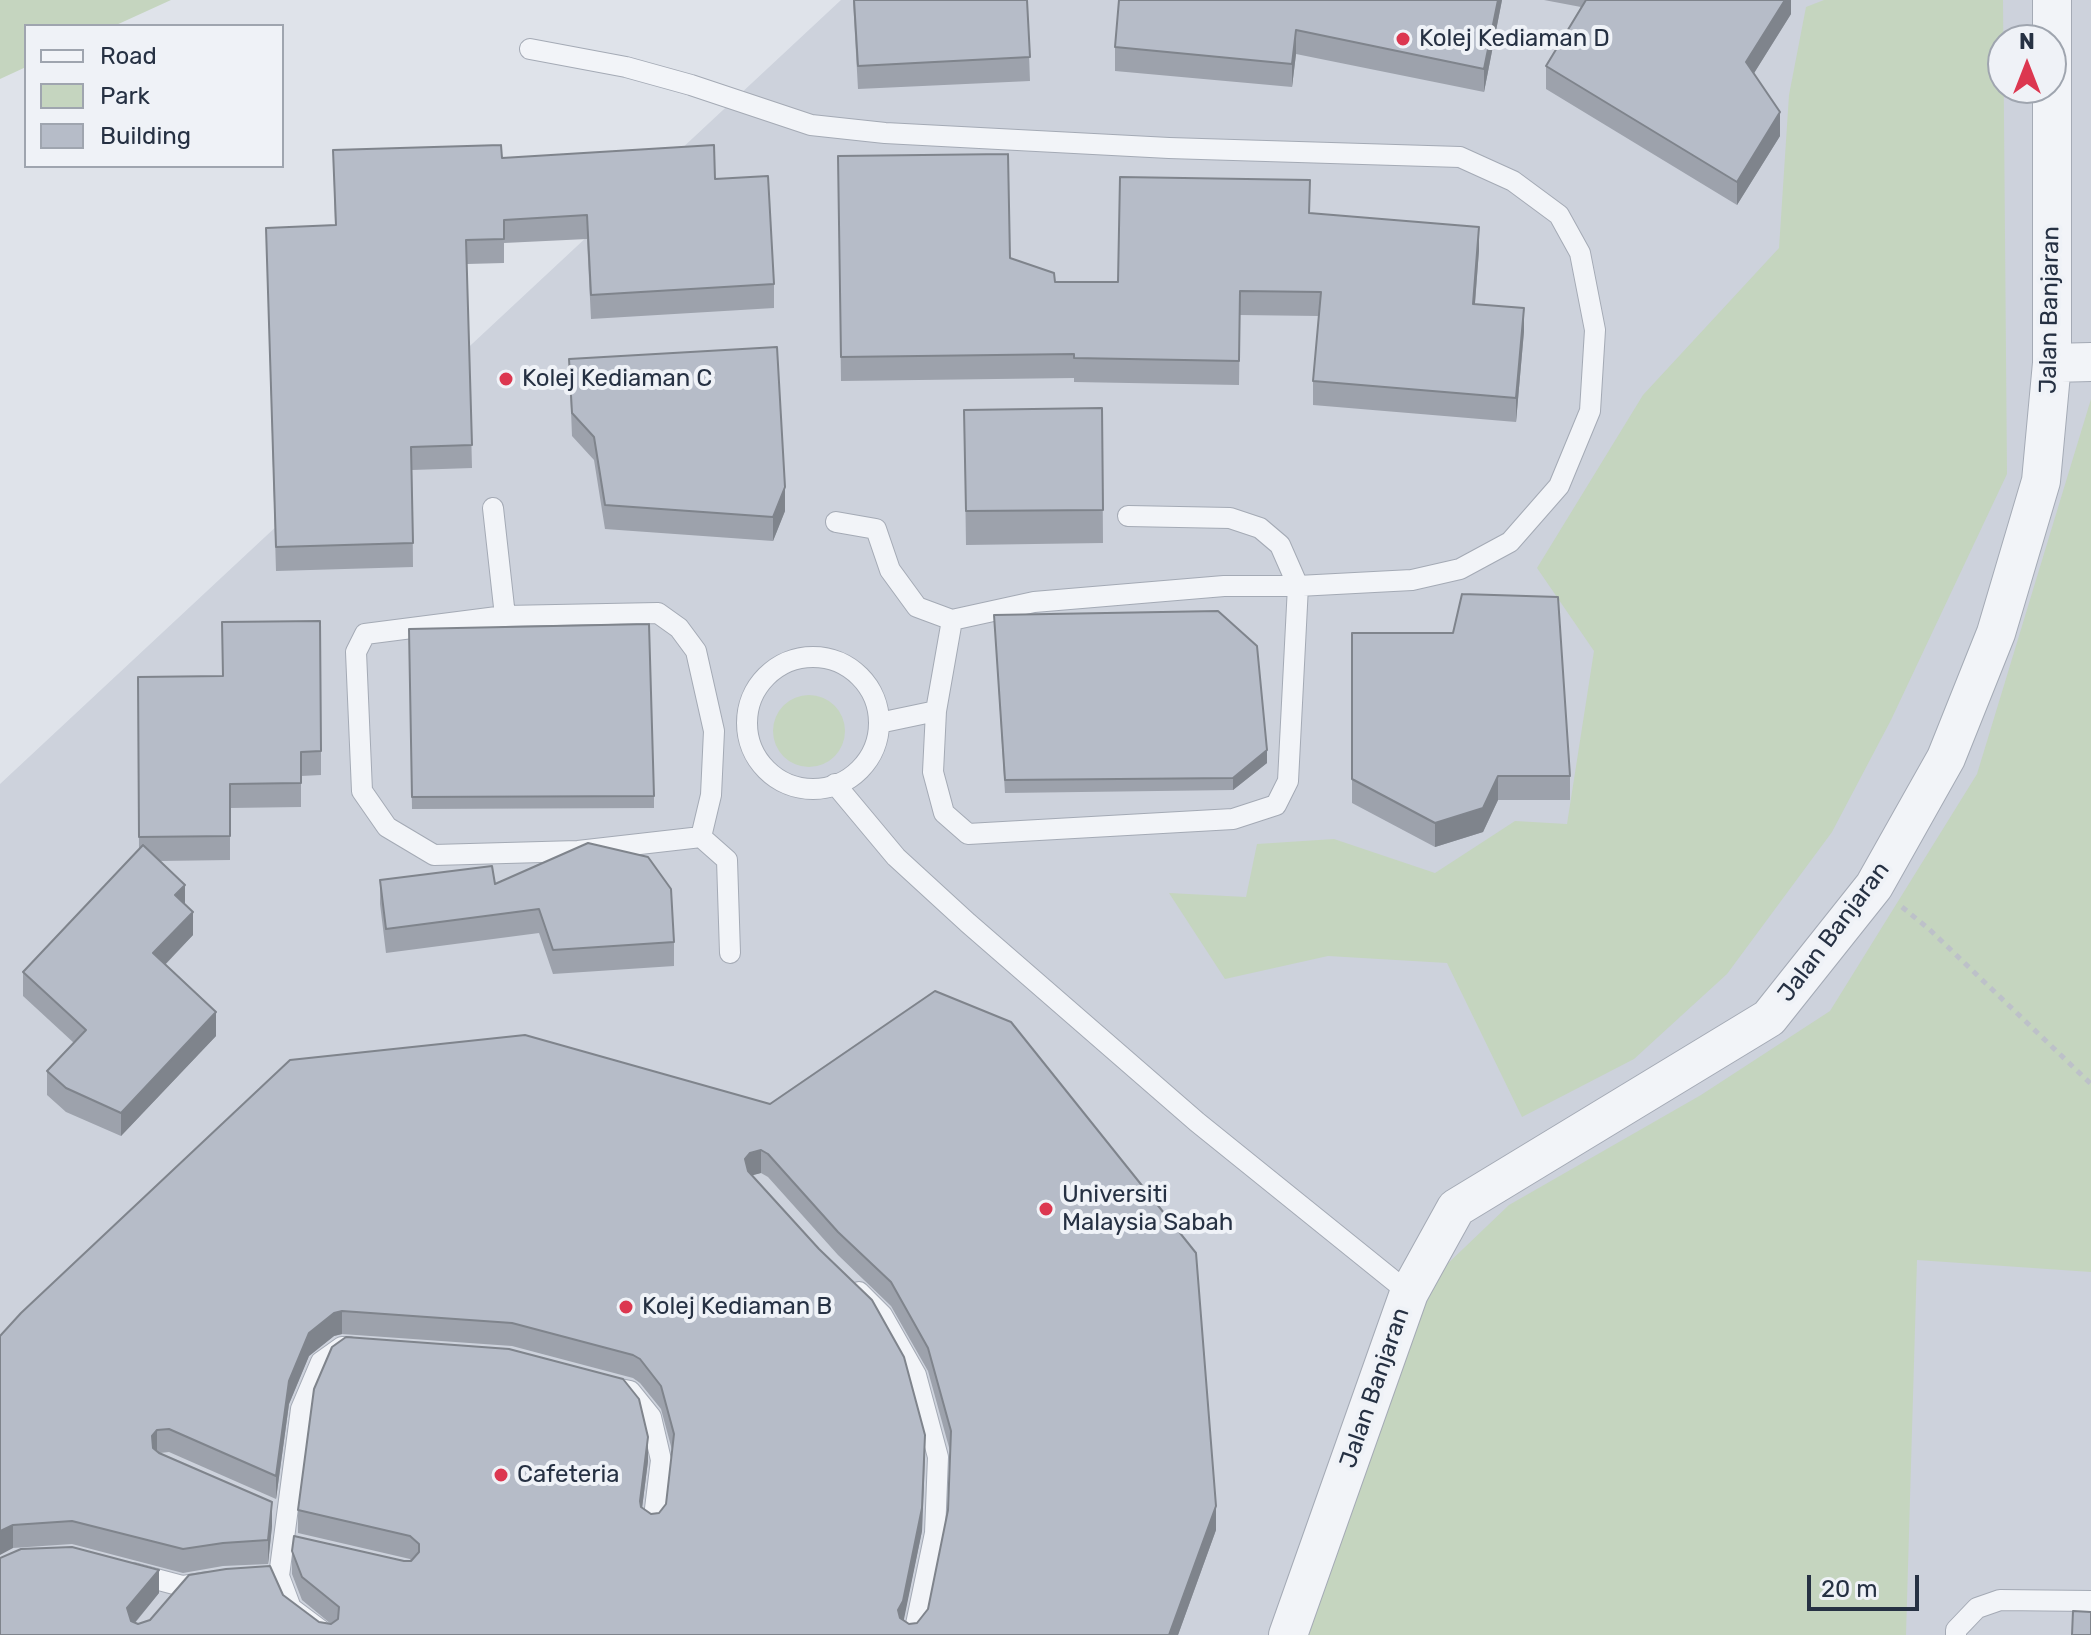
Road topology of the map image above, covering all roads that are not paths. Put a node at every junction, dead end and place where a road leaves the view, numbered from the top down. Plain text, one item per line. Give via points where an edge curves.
1 (2052, 0) edge
2 (530, 49) dead end
3 (2091, 362) edge
4 (2052, 363) junction
5 (493, 508) dead end
6 (1128, 516) dead end
7 (836, 522) dead end
8 (1298, 586) junction
9 (505, 616) junction
10 (952, 620) junction
11 (936, 711) junction
12 (879, 723) junction
13 (747, 730) junction
14 (714, 731) junction
15 (835, 784) junction
16 (701, 837) junction
17 (730, 953) dead end
18 (840, 1274) edge
19 (1409, 1293) junction
20 (370, 1348) edge
21 (600, 1383) edge
22 (653, 1525) edge
23 (283, 1543) junction
24 (309, 1548) edge
25 (114, 1568) edge
26 (225, 1579) edge
27 (2091, 1601) edge
28 (327, 1635) edge
29 (911, 1635) edge
30 (1288, 1635) edge
31 (1956, 1635) edge

1 - 4 street, Jalan Banjaran
2 - 8 lane via 626,67 811,125 1169,148 1460,157 1513,181 1559,215 1580,253 1595,330 1590,411 1559,486 1510,542 1460,569 1412,580
3 - 4 street
4 - 19 street, Jalan Banjaran via 2041,481 1996,633 1946,758 1874,886 1769,1018 1456,1208
5 - 9 lane
6 - 8 lane via 1230,518 1260,528 1280,545
7 - 10 lane via 876,529 890,570 917,607
8 - 10 lane via 1224,586 1034,602
8 - 11 lane via 1288,781 1276,805 1233,819 968,834 944,813 933,772
9 - 14 lane via 658,613 679,628 696,651
9 - 16 lane via 365,634 356,652 362,791 387,827 434,855 578,851
10 - 11 lane
11 - 12 lane
12 - 13 lane via 866,683 850,668 809,657 788,661 755,689
12 - 15 lane via 871,754 850,777
13 - 14 lane
13 - 15 lane via 759,762 771,774 802,787
14 - 16 lane via 711,795
15 - 19 lane via 896,857 968,923 1197,1122
16 - 17 lane via 727,860
18 - 29 lane via 882,1315 916,1375 938,1457 935,1533
19 - 30 street, Jalan Banjaran
20 - 23 lane via 342,1347 321,1362 301,1409 280,1515
21 - 22 lane via 630,1391 651,1417 661,1460
23 - 24 lane
23 - 28 lane via 272,1577 291,1608
25 - 26 lane via 176,1592
27 - 31 lane via 2000,1600 1977,1608

